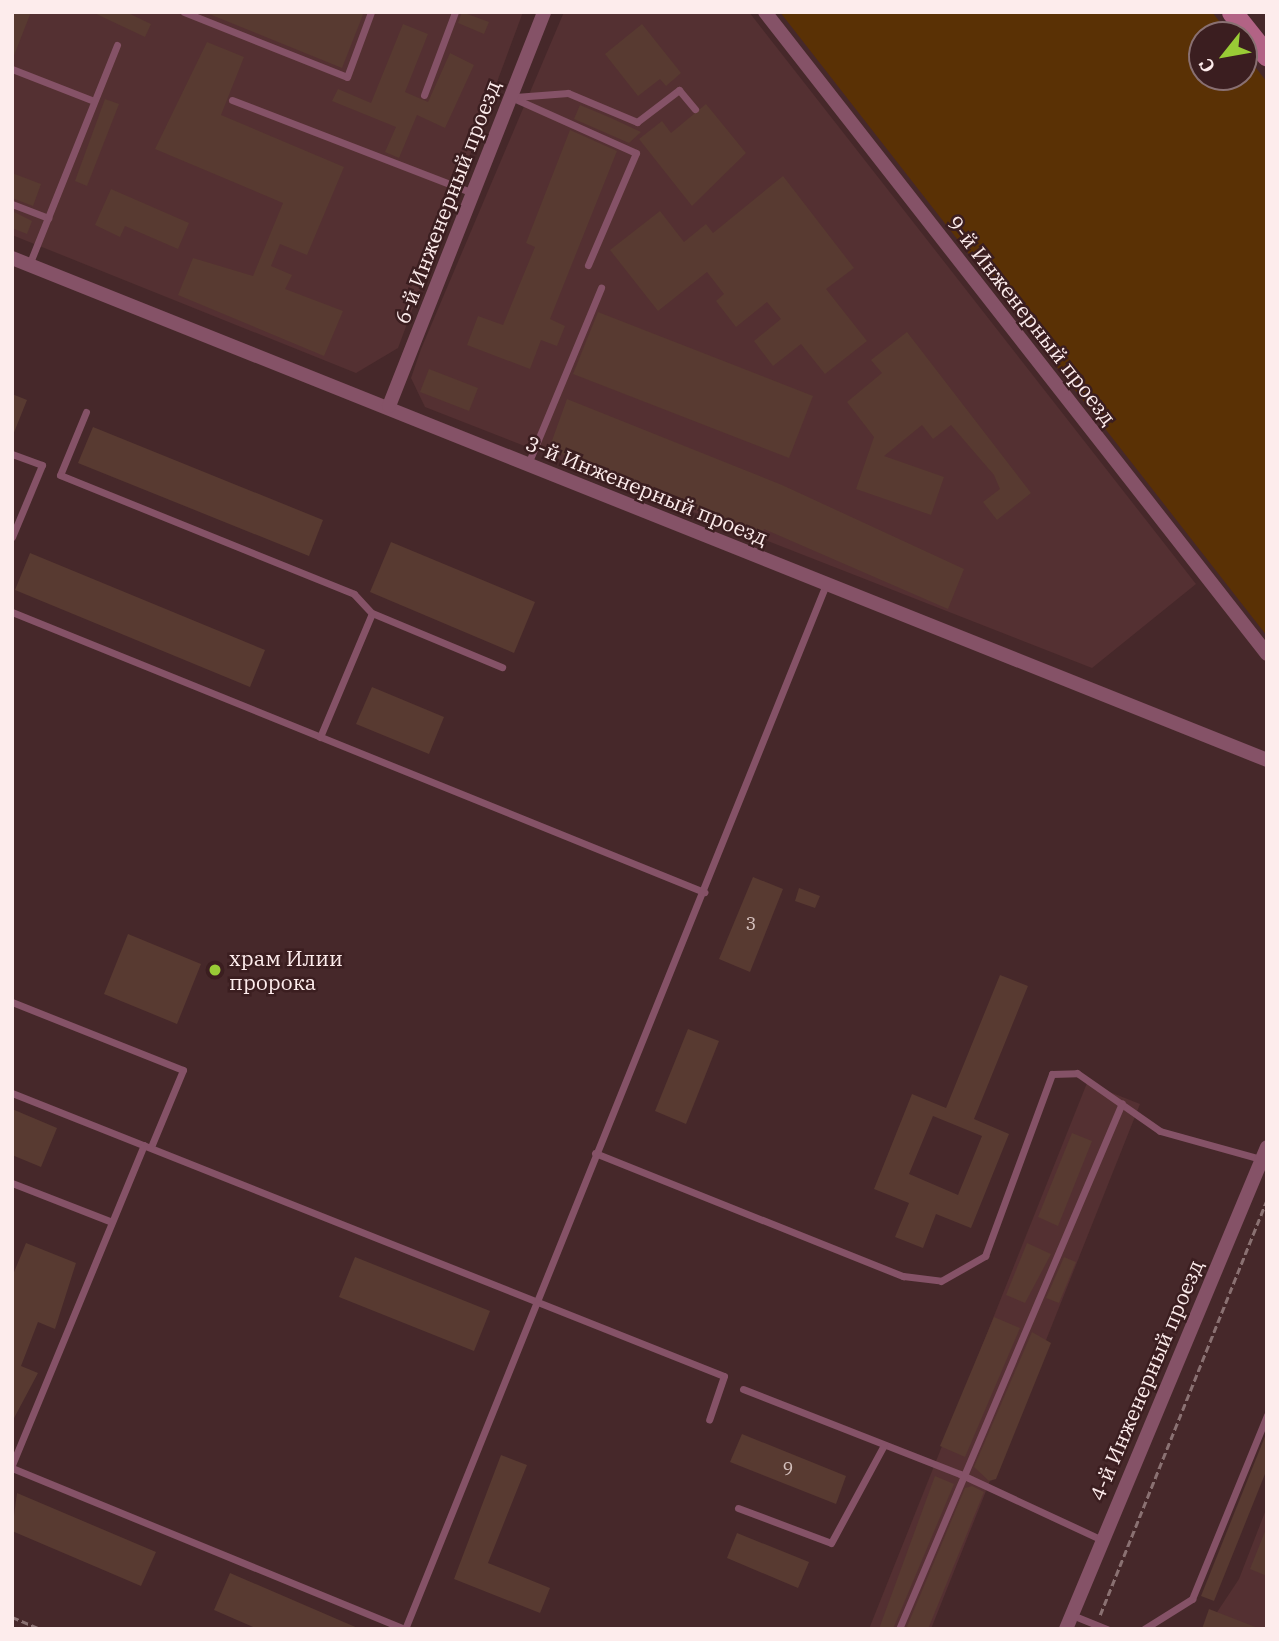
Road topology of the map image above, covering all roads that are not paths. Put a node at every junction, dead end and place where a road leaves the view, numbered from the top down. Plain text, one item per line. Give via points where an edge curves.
1 (184, 12) edge
2 (371, 12) edge
3 (455, 12) edge
4 (544, 12) edge
5 (765, 12) edge
6 (1232, 12) edge
7 (117, 45) dead end
8 (1267, 56) edge
9 (12, 69) edge
10 (424, 95) dead end
11 (510, 97) junction
12 (232, 100) dead end
13 (94, 101) junction
14 (695, 109) dead end
15 (473, 193) junction
16 (12, 204) edge
17 (48, 218) junction
18 (12, 258) edge
19 (29, 265) junction
20 (588, 265) dead end
21 (601, 288) dead end
22 (389, 406) junction
23 (86, 412) dead end
24 (12, 454) edge
25 (528, 464) junction
26 (12, 537) edge
27 (825, 587) junction
28 (12, 612) edge
29 (372, 613) junction
30 (1267, 654) edge
31 (502, 667) dead end
32 (320, 737) junction
33 (1267, 760) edge
34 (704, 892) junction
35 (12, 1002) edge
36 (12, 1093) edge
37 (1122, 1103) junction
38 (147, 1146) junction
39 (595, 1153) junction
40 (1264, 1153) edge
41 (12, 1183) edge
42 (112, 1222) junction
43 (534, 1299) junction
44 (743, 1389) dead end
45 (1267, 1415) edge
46 (709, 1420) dead end
47 (884, 1445) junction
48 (12, 1467) edge
49 (960, 1474) junction
50 (738, 1508) dead end
51 (1102, 1540) junction
52 (1069, 1622) edge
53 (899, 1629) edge
54 (1107, 1629) edge
55 (1144, 1629) edge

1 - 2 lane via 347,77
3 - 10 lane
4 - 11 street, 6-й Инженерный проезд
5 - 30 street, 9-й Инженерный проезд
6 - 8 main road
7 - 13 lane
9 - 13 lane
11 - 14 lane via 568,93 637,121 679,90
11 - 15 street, 6-й Инженерный проезд
11 - 20 lane via 636,153
12 - 15 lane
13 - 17 lane
15 - 22 street, 6-й Инженерный проезд
16 - 17 lane
17 - 19 lane
18 - 19 street, 3-й Инженерный проезд
19 - 22 street, 3-й Инженерный проезд
21 - 25 lane
22 - 25 street, 3-й Инженерный проезд
23 - 29 lane via 60,475 354,594
24 - 26 lane via 42,465
25 - 27 street, 3-й Инженерный проезд
27 - 33 street, 3-й Инженерный проезд
27 - 34 lane
28 - 32 lane
29 - 31 lane
29 - 32 lane
32 - 34 lane
34 - 39 lane
35 - 38 lane via 183,1070
36 - 38 lane
37 - 39 lane via 1077,1073 1052,1074 985,1256 941,1281 903,1276
37 - 40 lane via 1160,1131
37 - 49 lane
38 - 42 lane
38 - 43 lane
39 - 43 lane
40 - 51 street, 4-й Инженерный проезд
41 - 42 lane
42 - 48 lane
43 - 46 lane via 724,1376
43 - 48 lane via 405,1629
44 - 47 lane
45 - 55 lane via 1192,1598
47 - 49 lane
47 - 50 lane via 831,1543
49 - 51 lane
49 - 53 lane
51 - 52 street, 4-й Инженерный проезд
52 - 54 lane

